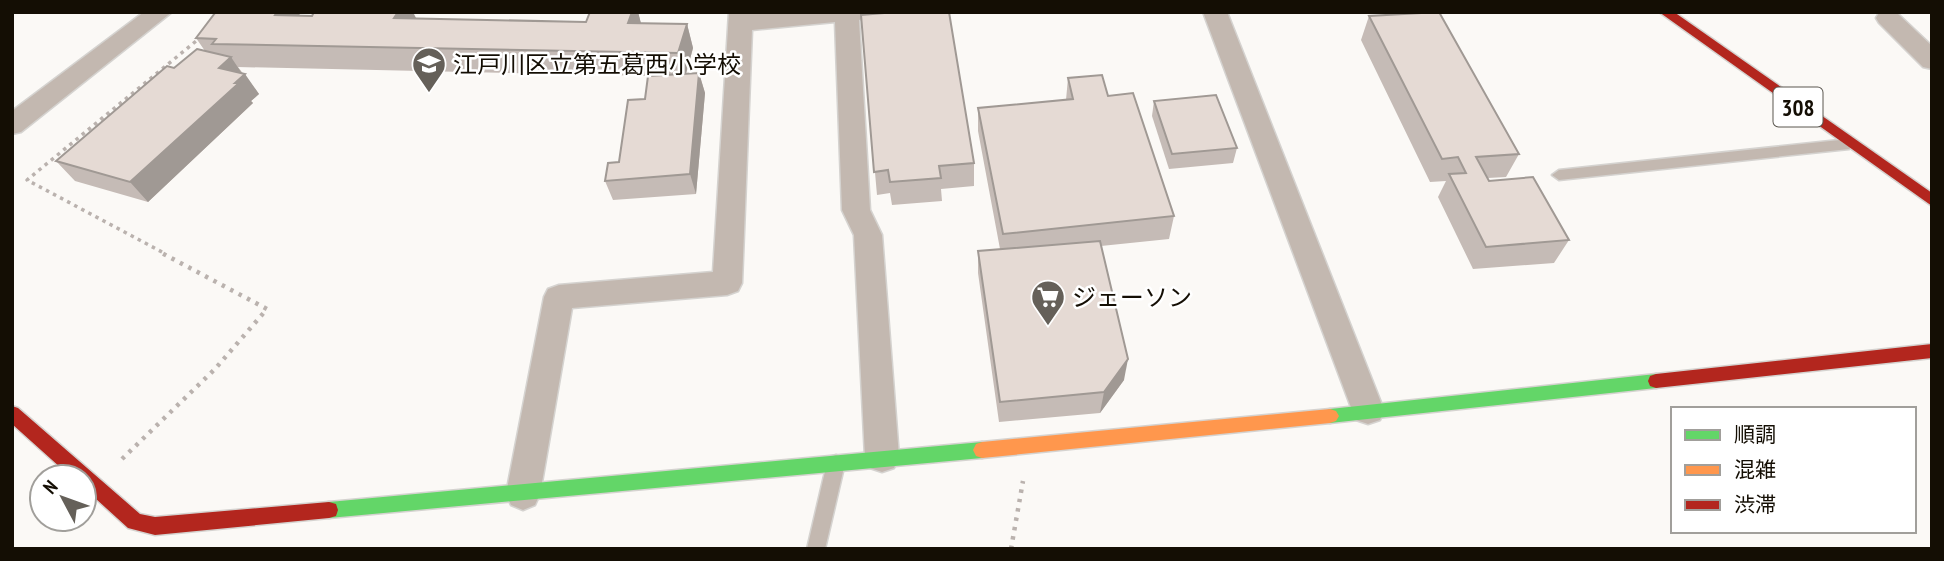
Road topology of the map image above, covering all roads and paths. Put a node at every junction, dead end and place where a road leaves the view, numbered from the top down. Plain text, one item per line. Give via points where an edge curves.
1 (160, 12) edge
2 (1214, 12) edge
3 (1665, 12) edge
4 (855, 13) edge
5 (741, 18) edge
6 (1888, 18) dead end
7 (209, 30) edge
8 (1932, 61) edge
9 (12, 125) edge
10 (1851, 144) junction
11 (1559, 175) dead end
12 (1932, 201) edge
13 (1932, 351) edge
14 (1368, 410) junction
15 (12, 413) edge
16 (1029, 444) junction
17 (882, 457) junction
18 (837, 461) junction
19 (70, 463) edge
20 (98, 482) edge
21 (98, 488) edge
22 (523, 494) junction
23 (816, 549) edge
24 (1011, 549) edge

1 - 9 street
2 - 14 street
3 - 10 street, 308
4 - 5 street
4 - 17 street via 856,210 868,235
5 - 22 street via 727,283 559,297
6 - 8 street
7 - 20 path via 27,180 267,309 215,369
10 - 11 lane
10 - 12 street, 308
13 - 14 street
14 - 16 street
15 - 19 street
16 - 17 street
16 - 24 path
17 - 18 street
18 - 22 street
18 - 23 lane
21 - 22 street via 135,522 155,526

